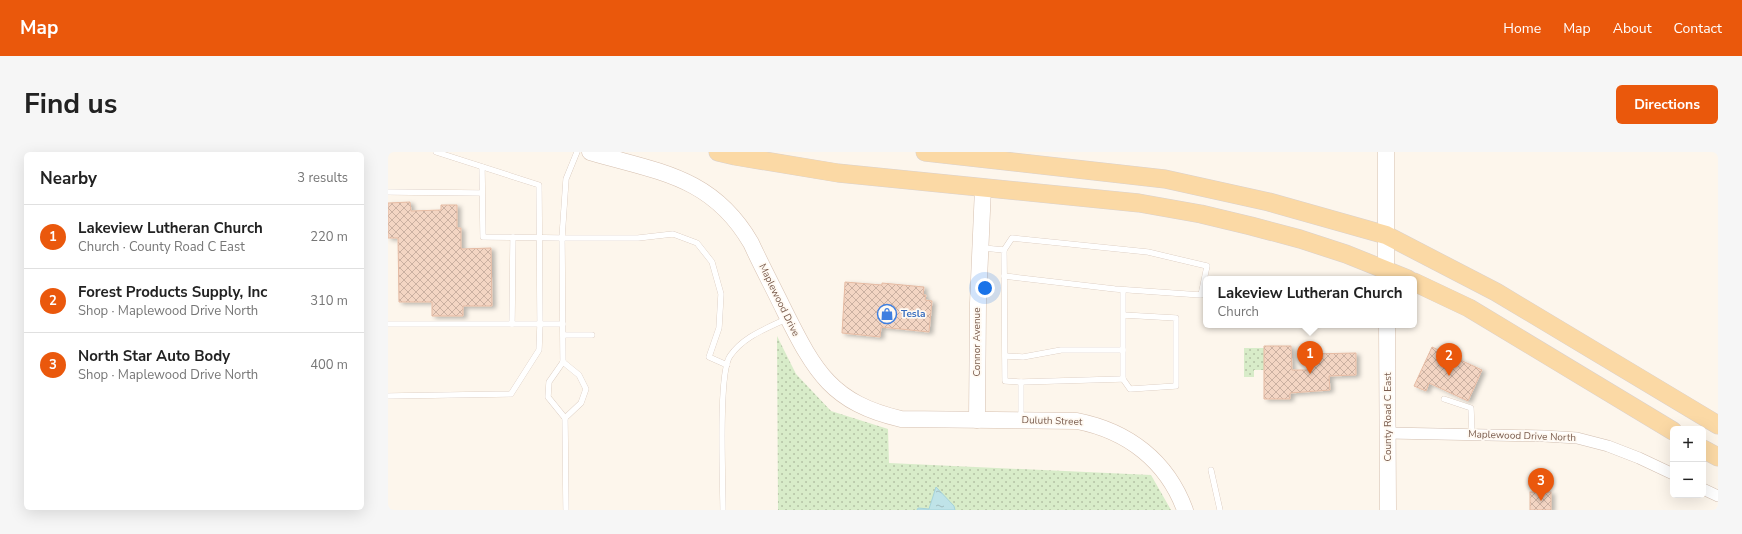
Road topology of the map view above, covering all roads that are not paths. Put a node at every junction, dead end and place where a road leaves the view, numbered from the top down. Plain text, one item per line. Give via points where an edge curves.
1 (436, 152) edge
2 (577, 152) edge
3 (590, 152) edge
4 (718, 152) edge
5 (924, 152) edge
6 (1386, 152) edge
7 (967, 154) edge
8 (989, 155) edge
9 (482, 167) junction
10 (983, 188) junction
11 (1005, 190) junction
12 (388, 192) edge
13 (482, 193) junction
14 (981, 217) junction
15 (1386, 235) junction
16 (512, 237) junction
17 (539, 238) junction
18 (562, 238) junction
19 (980, 248) junction
20 (1004, 250) junction
21 (1386, 274) edge
22 (1004, 276) junction
23 (1205, 276) edge
24 (1417, 283) edge
25 (1203, 285) edge
26 (1123, 290) junction
27 (1123, 315) junction
28 (788, 318) junction
29 (388, 324) edge
30 (512, 324) junction
31 (540, 324) junction
32 (563, 324) junction
33 (1387, 328) edge
34 (563, 335) junction
35 (592, 335) dead end
36 (1123, 350) junction
37 (1005, 356) junction
38 (563, 362) junction
39 (727, 365) junction
40 (1123, 379) junction
41 (1021, 382) junction
42 (388, 396) edge
43 (1444, 399) dead end
44 (565, 418) junction
45 (977, 420) junction
46 (1020, 420) junction
47 (1718, 425) edge
48 (1670, 429) edge
49 (1388, 433) junction
50 (1472, 434) junction
51 (1706, 451) edge
52 (1718, 457) edge
53 (1211, 470) dead end
54 (1670, 473) edge
55 (1706, 490) edge
56 (1718, 496) edge
57 (566, 510) edge
58 (723, 510) edge
59 (1185, 510) edge
60 (1220, 510) edge
61 (1388, 510) edge

1 - 9 lane
2 - 18 lane via 566,179
3 - 28 street, Maplewood Drive via 678,178 706,192 720,203 742,228
4 - 10 main road via 838,173
5 - 7 main road
6 - 15 street
7 - 8 main road
8 - 10 main road, Connor Avenue
8 - 15 main road via 1165,179 1268,202
9 - 13 lane
9 - 17 lane via 539,185
10 - 11 main road
10 - 14 street, Connor Avenue
11 - 14 street via 996,196
11 - 21 main road via 1139,203 1201,214 1300,240
12 - 13 lane
13 - 16 lane via 483,237
14 - 19 street, Connor Avenue
15 - 21 street
15 - 47 main road via 1496,292
16 - 17 lane
16 - 30 lane
17 - 18 lane
17 - 31 lane
18 - 32 lane
18 - 39 lane via 638,238 673,234 697,243 712,262 721,294 719,328 710,357
19 - 20 lane
19 - 45 street, Connor Avenue
20 - 22 lane
20 - 23 lane via 1012,238 1148,252 1207,266
22 - 26 lane
22 - 37 lane
24 - 48 main road via 1475,311
25 - 26 lane via 1201,295
26 - 27 lane
27 - 36 lane
27 - 40 lane via 1176,318 1176,386 1130,389
28 - 39 lane via 746,339 729,357
28 - 45 street, Maplewood Drive via 809,359 820,374 833,387 864,407 901,419
29 - 30 lane
30 - 31 lane
31 - 32 lane
31 - 42 lane via 539,350 511,394
32 - 34 lane
33 - 49 street, County Road C East
34 - 35 lane
34 - 38 lane
36 - 37 lane via 1061,350 1022,357
36 - 40 lane
37 - 41 lane via 1005,381
38 - 44 lane via 549,382 548,397
38 - 44 lane via 579,376 586,389 581,403
39 - 58 lane via 723,386
40 - 41 lane
41 - 46 lane
43 - 50 lane via 1471,408
44 - 57 lane
45 - 46 street, Duluth Street
46 - 59 street, Duluth Street via 1077,421 1109,429 1125,437 1149,454 1162,468
49 - 50 street, Maplewood Drive North
49 - 61 street, County Road C East
50 - 54 street, Maplewood Drive North via 1577,438 1608,446
51 - 52 main road
53 - 60 lane
55 - 56 street

